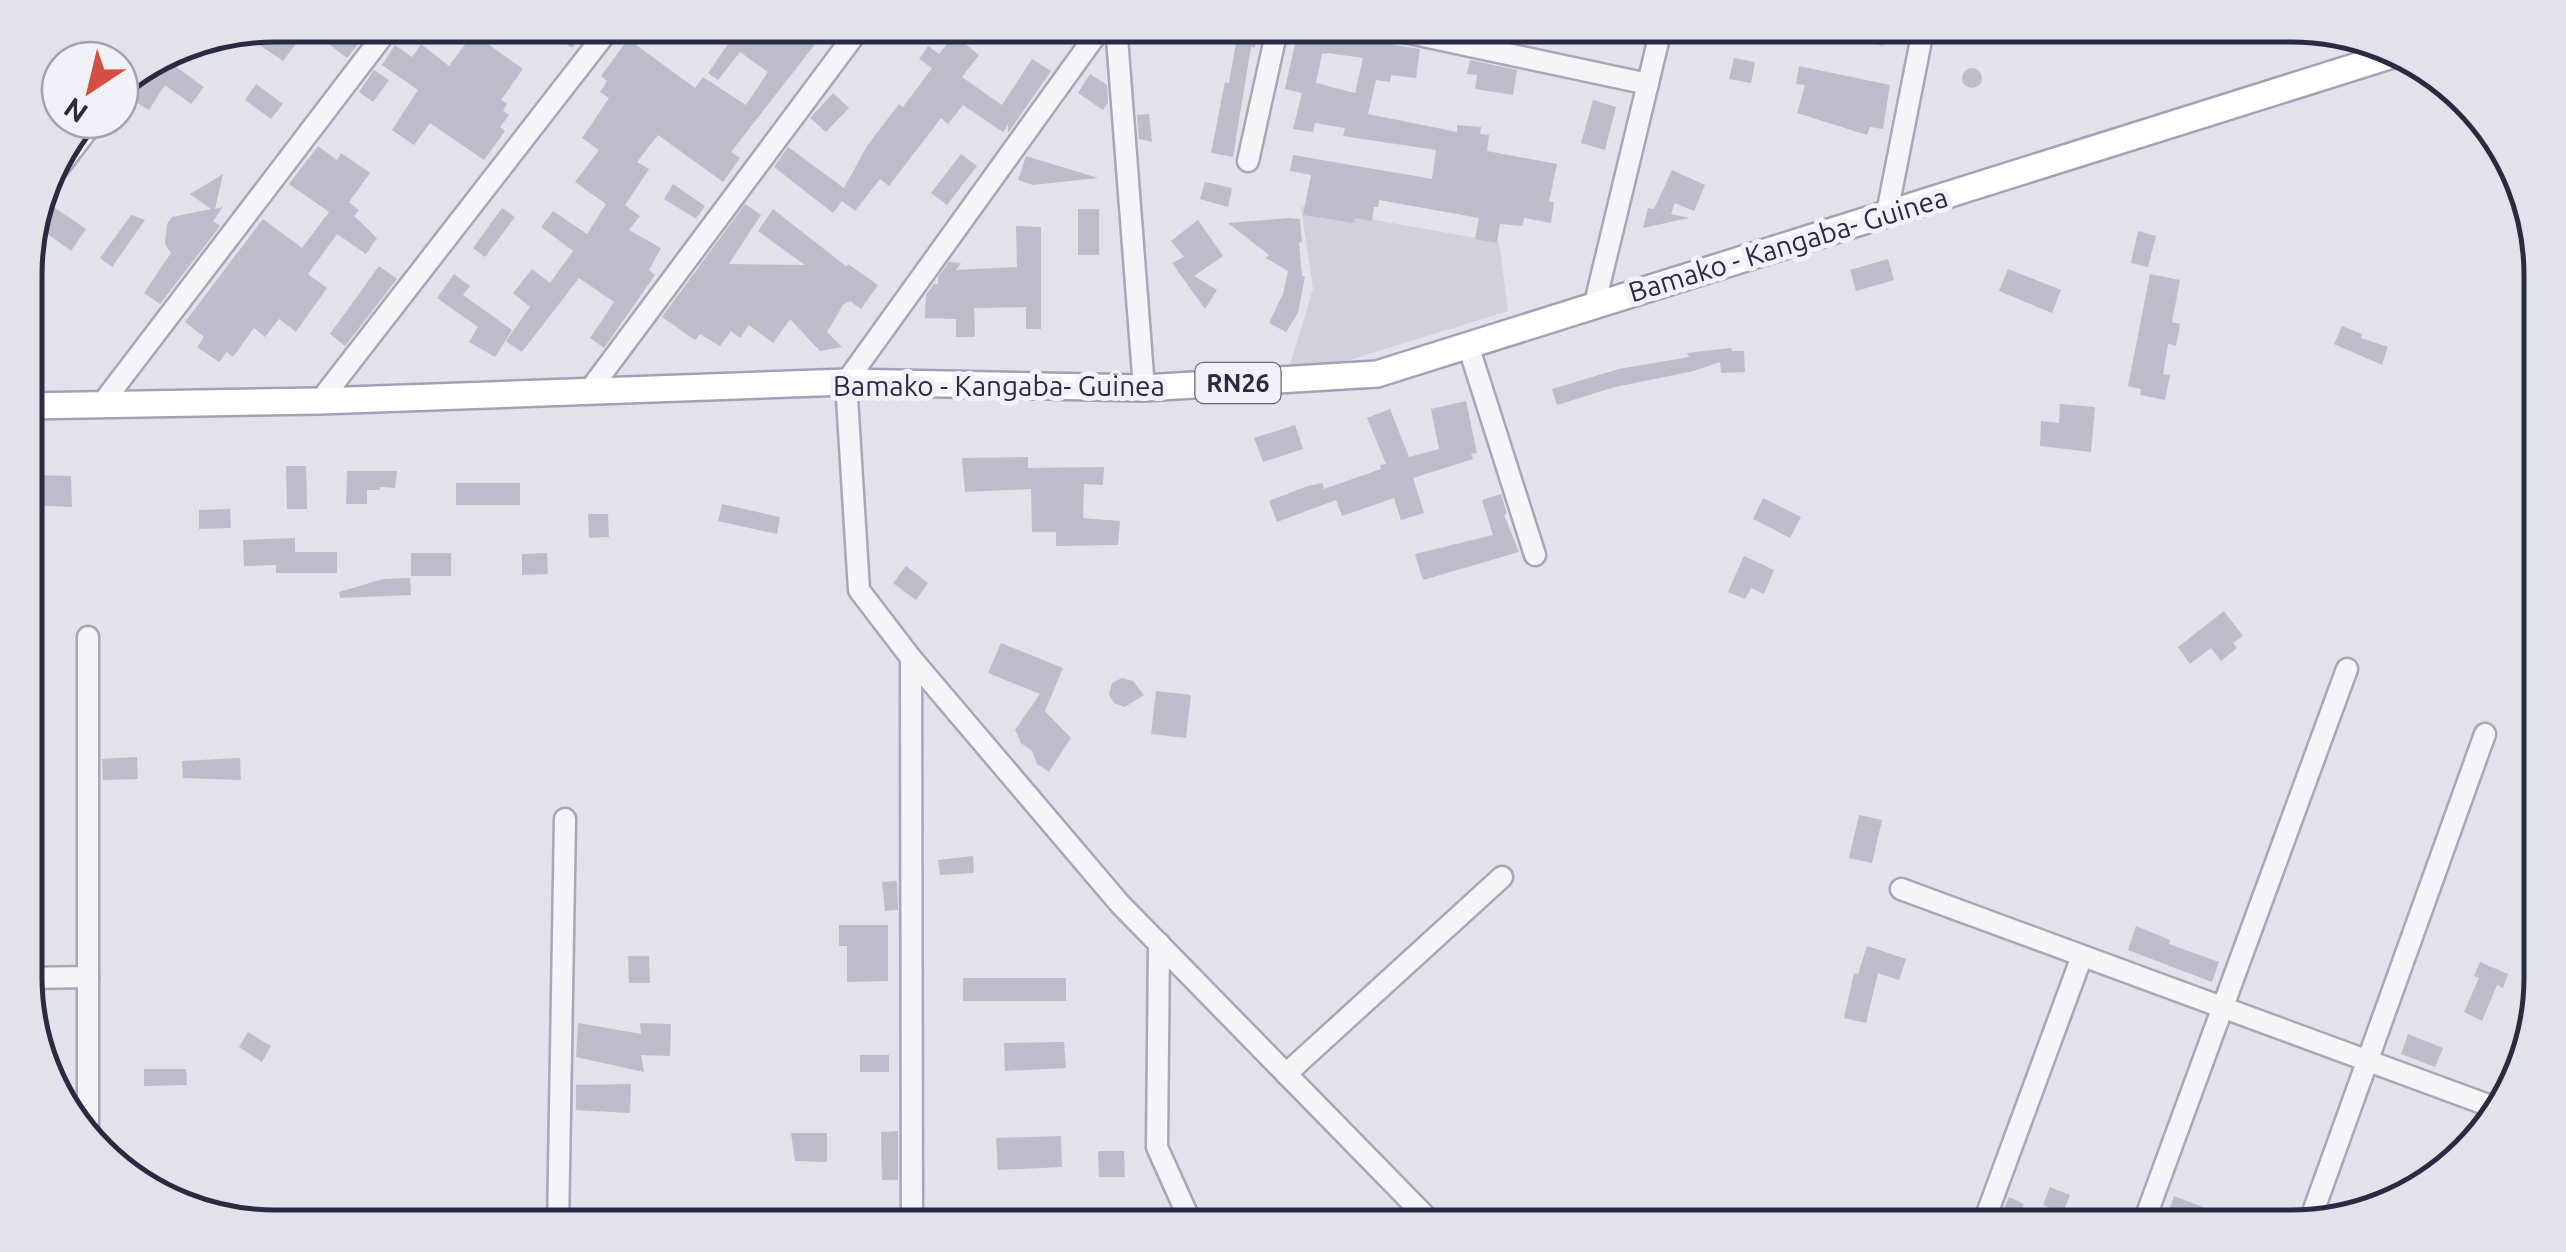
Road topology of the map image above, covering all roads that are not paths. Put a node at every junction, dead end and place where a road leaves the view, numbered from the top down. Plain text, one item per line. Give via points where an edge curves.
1 (378, 42) edge
2 (599, 42) edge
3 (849, 42) edge
4 (1091, 42) edge
5 (1117, 42) edge
6 (1274, 42) edge
7 (1452, 42) edge
8 (1658, 42) edge
9 (1921, 42) edge
10 (2377, 60) edge
11 (1648, 84) junction
12 (1248, 161) dead end
13 (1887, 213) junction
14 (1595, 303) junction
15 (1468, 344) junction
16 (846, 382) junction
17 (1144, 388) junction
18 (588, 391) junction
19 (320, 401) junction
20 (101, 405) junction
21 (43, 406) edge
22 (1535, 555) dead end
23 (88, 637) dead end
24 (912, 658) junction
25 (2347, 669) dead end
26 (2485, 734) dead end
27 (565, 820) dead end
28 (1502, 877) dead end
29 (1900, 889) dead end
30 (1159, 943) junction
31 (2082, 956) junction
32 (88, 977) junction
33 (42, 978) edge
34 (2223, 1007) junction
35 (2368, 1061) junction
36 (1286, 1074) junction
37 (2485, 1104) edge
38 (88, 1114) edge
39 (2315, 1208) edge
40 (1419, 1209) edge
41 (1988, 1209) edge
42 (2148, 1209) edge
43 (558, 1210) edge
44 (912, 1210) edge
45 (1185, 1210) edge

1 - 20 street
2 - 19 street
3 - 18 street
4 - 16 street
5 - 17 street
6 - 12 street
7 - 11 street
8 - 11 street
9 - 13 street
10 - 13 main road, Bamako - Kangaba- Guinea / RN26
11 - 14 street
13 - 14 main road, Bamako - Kangaba- Guinea / RN26
14 - 15 main road, Bamako - Kangaba- Guinea / RN26
15 - 17 main road, Bamako - Kangaba- Guinea / RN26 via 1377,374
15 - 22 street
16 - 17 main road, Bamako - Kangaba- Guinea / RN26
16 - 18 main road, Bamako - Kangaba- Guinea / RN26
16 - 24 street via 859,590
18 - 19 main road, Bamako - Kangaba- Guinea / RN26
19 - 20 main road, Bamako - Kangaba- Guinea / RN26
20 - 21 main road, Bamako - Kangaba- Guinea / RN26
23 - 32 street
24 - 30 street
24 - 44 street
25 - 34 street
26 - 35 street
27 - 43 street
28 - 36 street
29 - 31 street
30 - 36 street
30 - 45 street via 1157,1147
31 - 34 street
31 - 41 street
32 - 33 street
32 - 38 street
34 - 35 street
34 - 42 street
35 - 37 street
35 - 39 street
36 - 40 street

